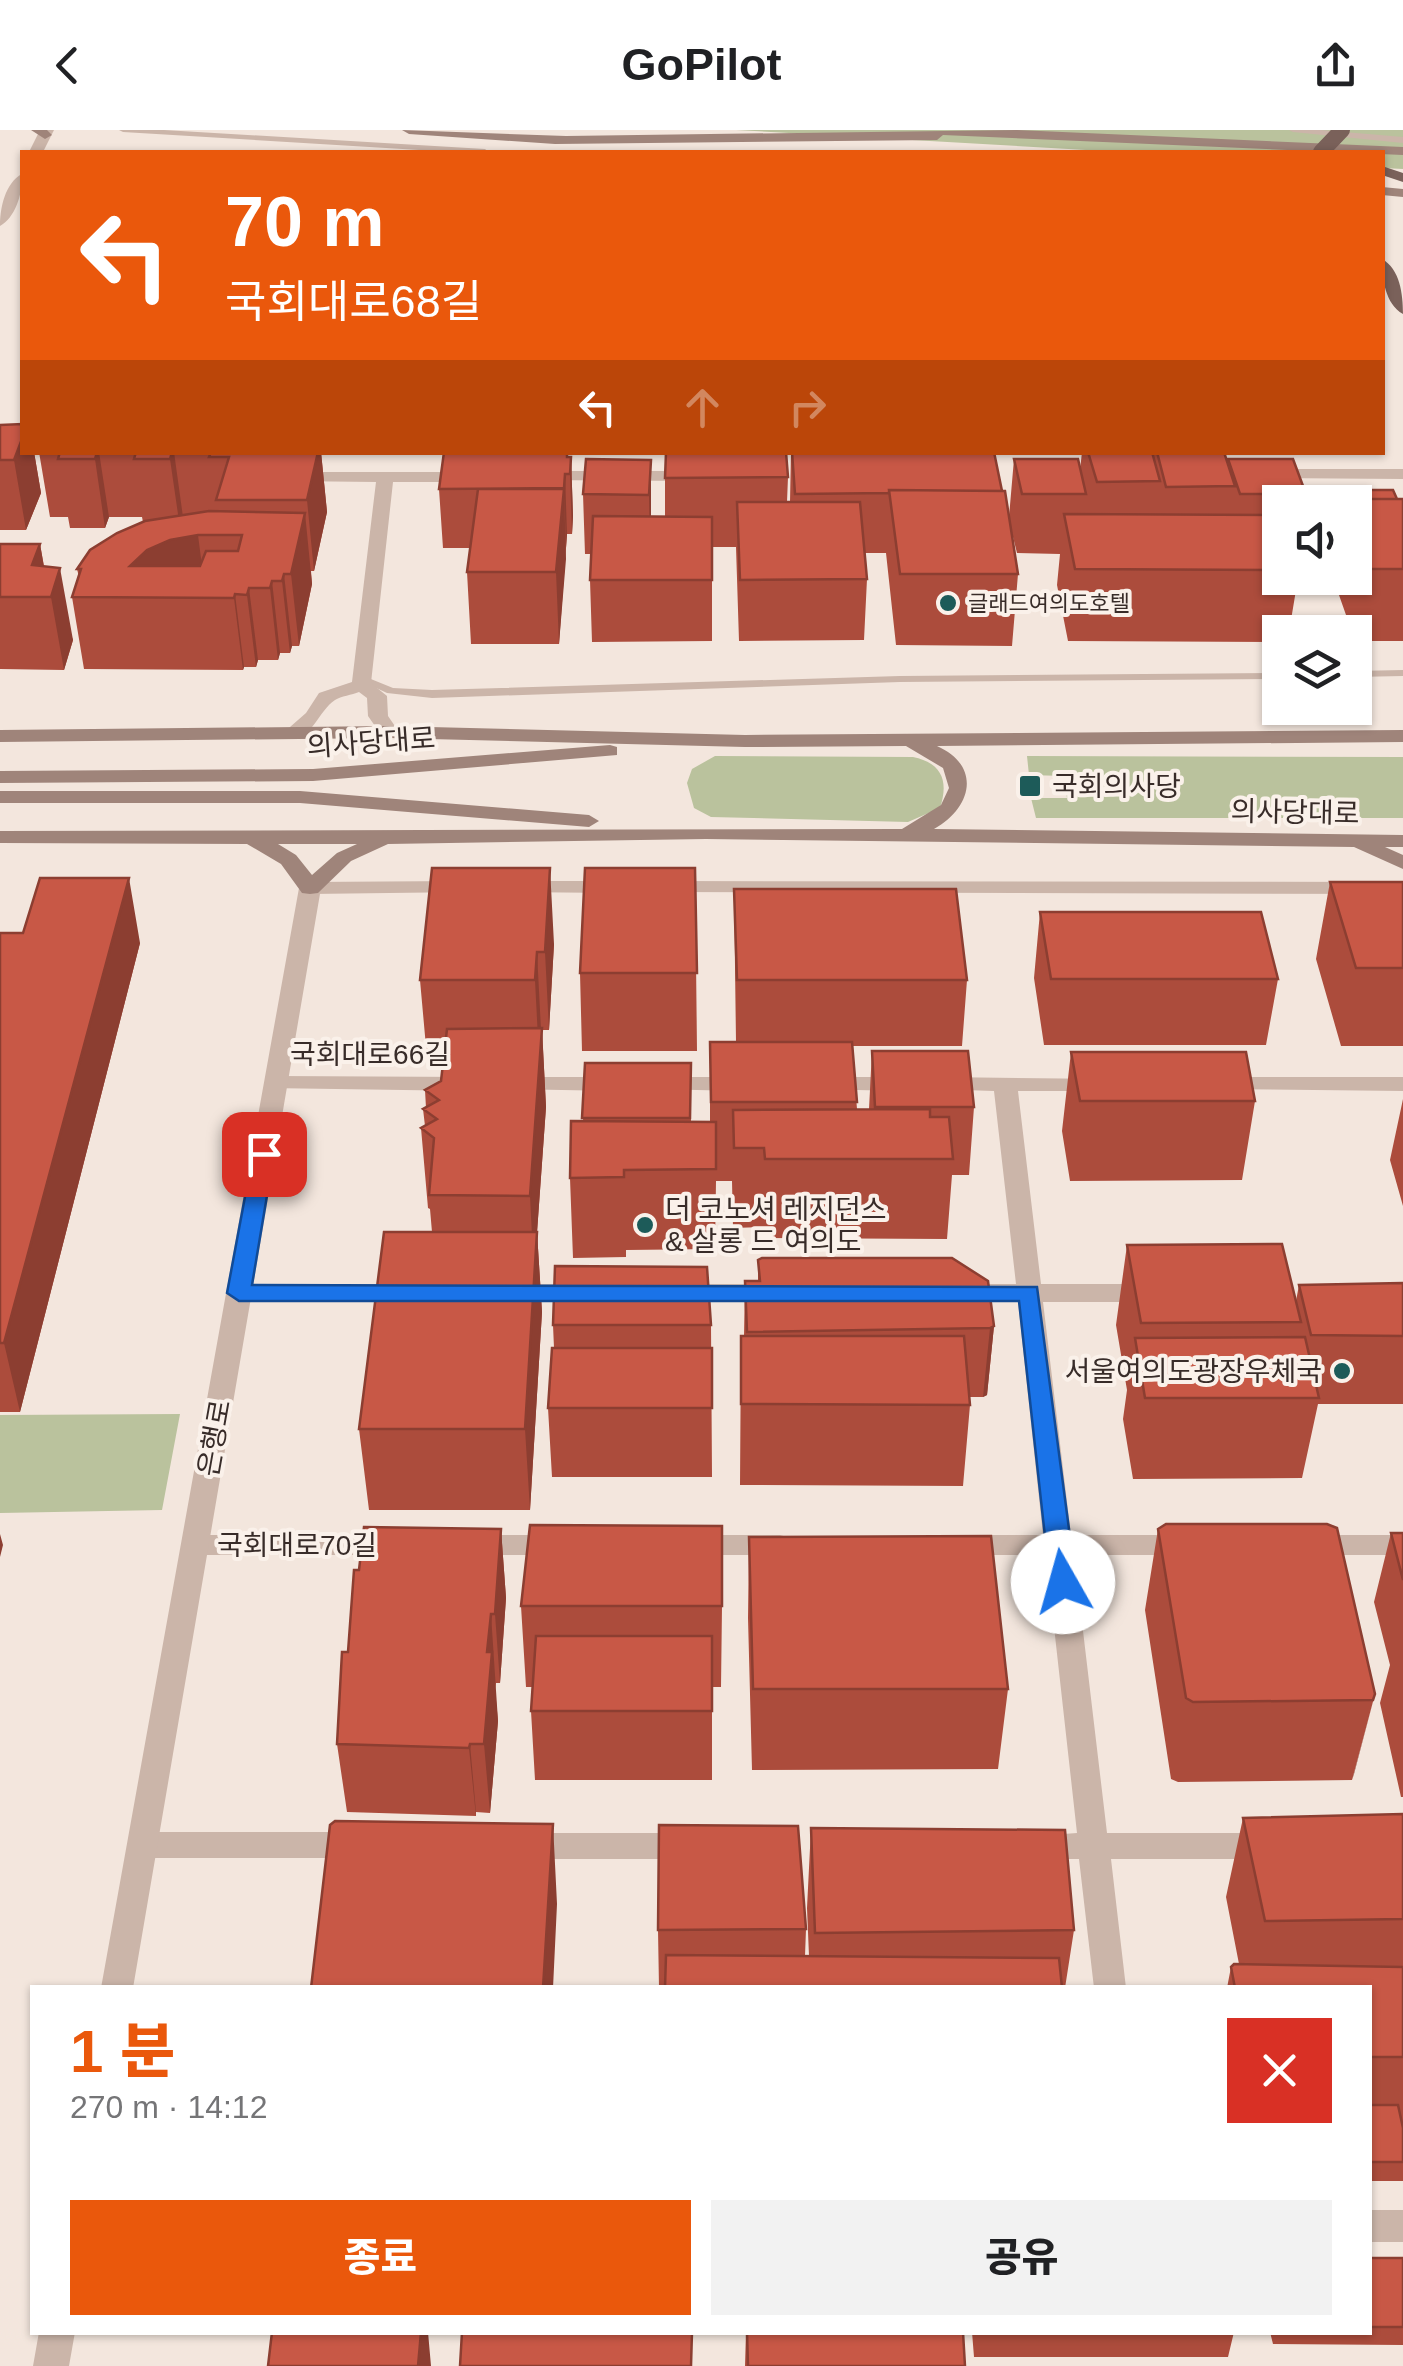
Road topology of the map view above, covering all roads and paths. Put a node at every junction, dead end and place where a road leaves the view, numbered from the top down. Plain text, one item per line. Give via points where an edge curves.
1 (123, 130) edge
2 (408, 130) edge
3 (922, 130) edge
4 (1024, 130) edge
5 (1293, 130) edge
6 (1345, 130) edge
7 (1007, 136) junction
8 (555, 140) junction
9 (1403, 140) edge
10 (452, 150) edge
11 (728, 150) edge
12 (1323, 150) edge
13 (1354, 150) edge
14 (20, 182) edge
15 (0, 222) edge
16 (1385, 270) edge
17 (1403, 309) edge
18 (1252, 474) edge
19 (1403, 474) edge
20 (484, 476) edge
21 (524, 476) edge
22 (722, 476) edge
23 (269, 477) edge
24 (385, 477) junction
25 (1403, 673) edge
26 (1372, 674) edge
27 (1262, 676) edge
28 (361, 682) junction
29 (389, 732) junction
30 (292, 734) junction
31 (0, 736) edge
32 (1403, 736) edge
33 (745, 740) junction
34 (905, 740) junction
35 (0, 778) edge
36 (0, 797) edge
37 (706, 833) junction
38 (882, 835) junction
39 (0, 837) edge
40 (242, 838) junction
41 (387, 838) junction
42 (1354, 840) junction
43 (1403, 841) edge
44 (1403, 863) edge
45 (310, 888) junction
46 (1403, 888) edge
47 (276, 1084) junction
48 (1005, 1084) junction
49 (1124, 1084) edge
50 (1204, 1084) edge
51 (1403, 1084) edge
52 (239, 1293) junction
53 (436, 1293) edge
54 (476, 1293) edge
55 (614, 1293) edge
56 (654, 1293) edge
57 (812, 1293) edge
58 (930, 1293) edge
59 (1029, 1293) junction
60 (1186, 1293) edge
61 (1288, 1544) edge
62 (1403, 1544) edge
63 (195, 1545) junction
64 (588, 1545) edge
65 (666, 1545) edge
66 (804, 1545) edge
67 (941, 1545) edge
68 (1058, 1545) junction
69 (1212, 1545) edge
70 (142, 1845) junction
71 (380, 1846) edge
72 (499, 1846) edge
73 (717, 1846) edge
74 (994, 1846) edge
75 (1094, 1846) junction
76 (1306, 1846) edge
77 (118, 1985) edge
78 (1110, 1985) edge
79 (1372, 2226) edge
80 (1403, 2226) edge
81 (56, 2335) edge
82 (51, 2366) edge

1 - 10 lane
2 - 8 main road
3 - 7 main road
4 - 7 lane
5 - 9 lane
6 - 12 main road, bridge
7 - 8 main road
7 - 13 main road
8 - 11 main road
14 - 15 street
16 - 17 main road
18 - 19 street
20 - 24 street
21 - 22 street
23 - 24 street
24 - 28 street
25 - 26 lane
27 - 28 lane via 432,694
28 - 29 street via 376,696
28 - 30 street via 326,697
29 - 30 main road, 의사당대로
29 - 33 main road, 의사당대로
30 - 31 main road, 의사당대로
32 - 34 main road, 의사당대로
33 - 34 main road, 의사당대로
33 - 35 main road, 의사당대로 via 313,775
34 - 38 main road via 941,755 952,768 956,804 918,830
36 - 37 main road, 의사당대로 via 300,797
37 - 38 main road, 의사당대로
37 - 41 main road, 의사당대로
38 - 42 main road, 의사당대로
39 - 40 main road, 의사당대로
40 - 41 main road, 의사당대로
40 - 45 main road via 280,851
41 - 45 main road via 344,857
42 - 43 main road, 의사당대로
42 - 44 main road
45 - 46 street
45 - 47 street, 은행로
47 - 48 street, 국회대로66길
47 - 52 street, 은행로
48 - 49 street, 국회대로66길
48 - 59 street
50 - 51 street
52 - 53 street
52 - 63 street, 은행로
54 - 55 street
56 - 57 street
58 - 59 street
59 - 60 street
59 - 68 street
61 - 62 street
63 - 64 street, 국회대로70길
63 - 70 street, 은행로
65 - 66 street
67 - 68 street
68 - 69 street
68 - 75 street
70 - 71 street
70 - 77 street, 은행로
72 - 73 street
74 - 75 street
75 - 76 street
75 - 78 street
79 - 80 street
81 - 82 street

